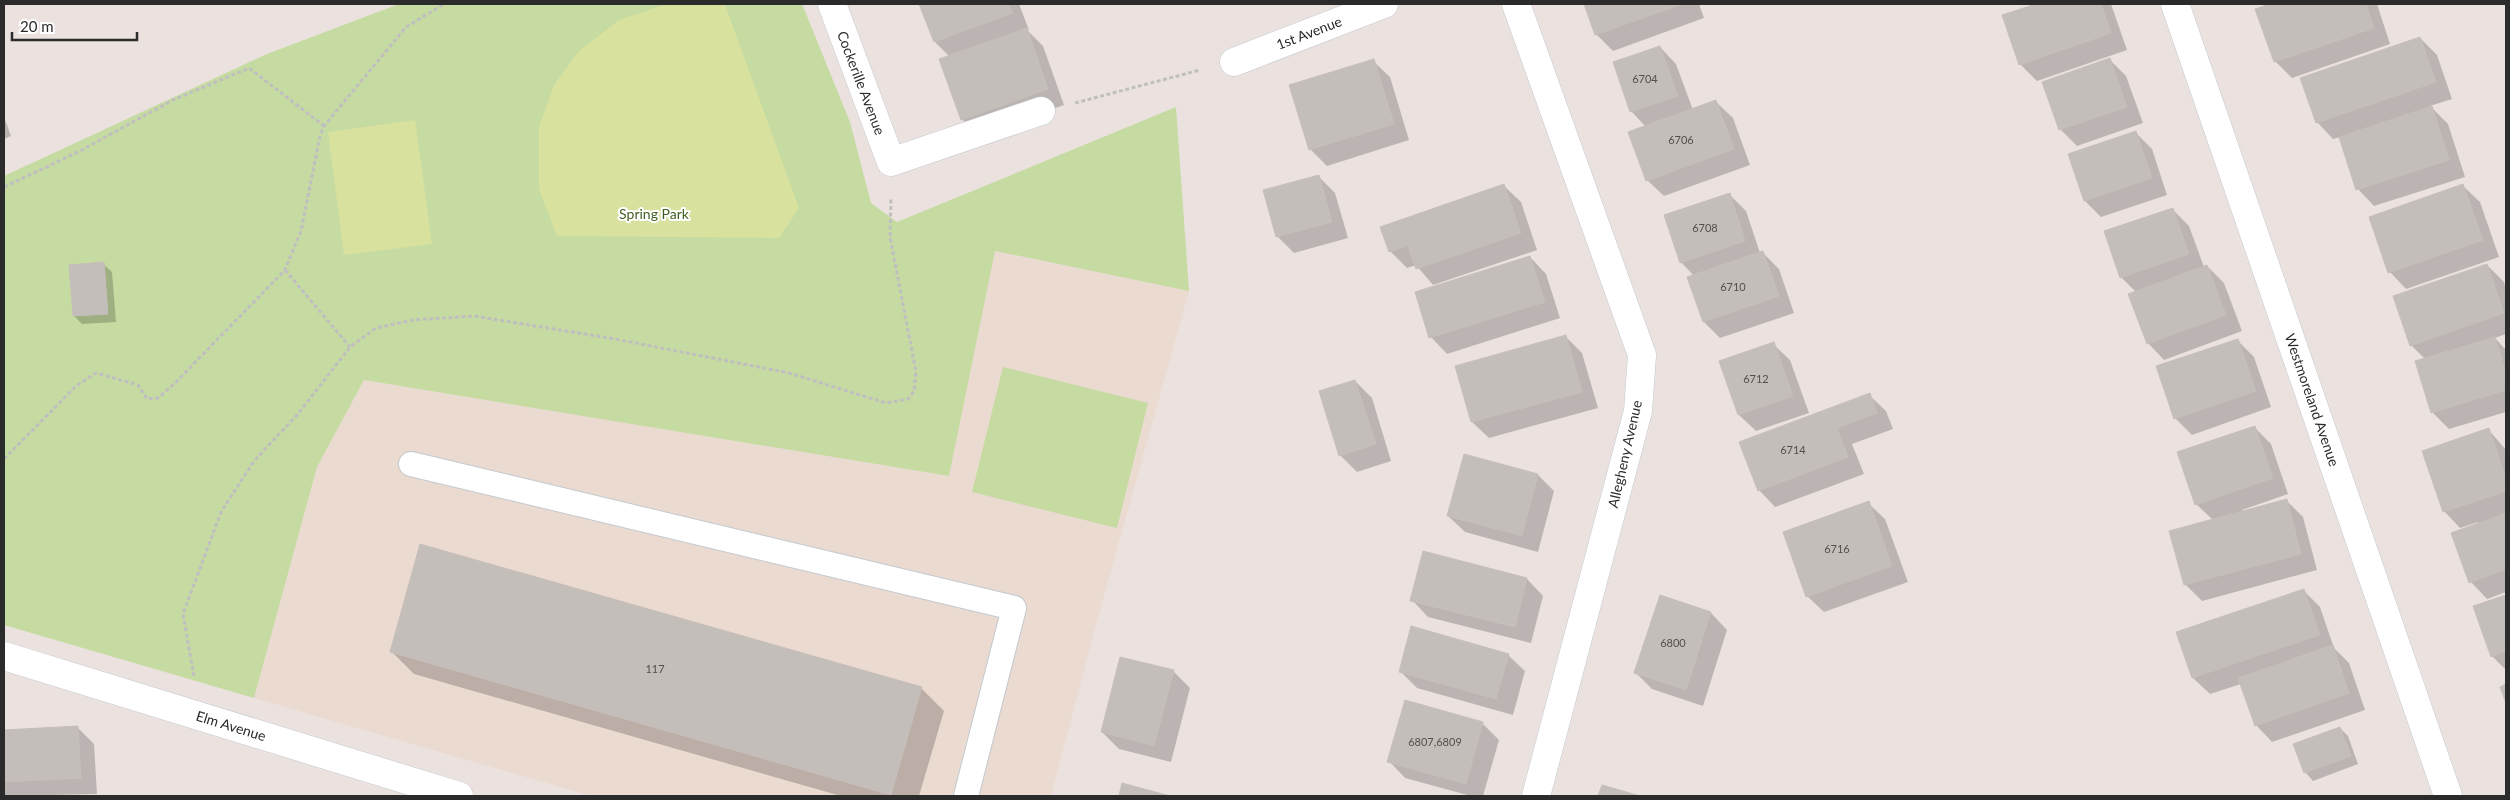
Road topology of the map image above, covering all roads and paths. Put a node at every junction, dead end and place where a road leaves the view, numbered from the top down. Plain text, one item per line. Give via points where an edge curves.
1 (444, 4) edge
2 (832, 4) edge
3 (1384, 4) edge
4 (1516, 4) edge
5 (2175, 4) edge
6 (1234, 62) joint
7 (1041, 111) joint
8 (324, 126) junction
9 (891, 162) junction
10 (4, 187) edge
11 (285, 270) junction
12 (350, 347) junction
13 (4, 459) edge
14 (411, 464) dead end
15 (4, 656) edge
16 (189, 713) junction
17 (459, 796) edge
18 (966, 796) edge
19 (1536, 796) edge
20 (2448, 796) edge

1 - 8 path via 406,27
2 - 9 street, Cockerille Avenue
3 - 6 street, 1st Avenue
4 - 19 street, Allegheny Avenue via 1642,355 1638,411
5 - 20 street, Westmoreland Avenue
6 - 7 path
7 - 9 street
8 - 10 path via 249,68 173,100 80,151
8 - 11 path via 301,231
9 - 12 path via 890,237 916,372 914,392 908,399 886,403 789,373 474,316 413,320 376,328
11 - 12 path
11 - 13 path via 158,398 147,399 138,385 96,373 76,386
12 - 16 path via 297,415 254,461 221,512 183,614 195,687
14 - 18 lane via 1014,608
15 - 16 street, Elm Avenue
16 - 17 street, Elm Avenue

